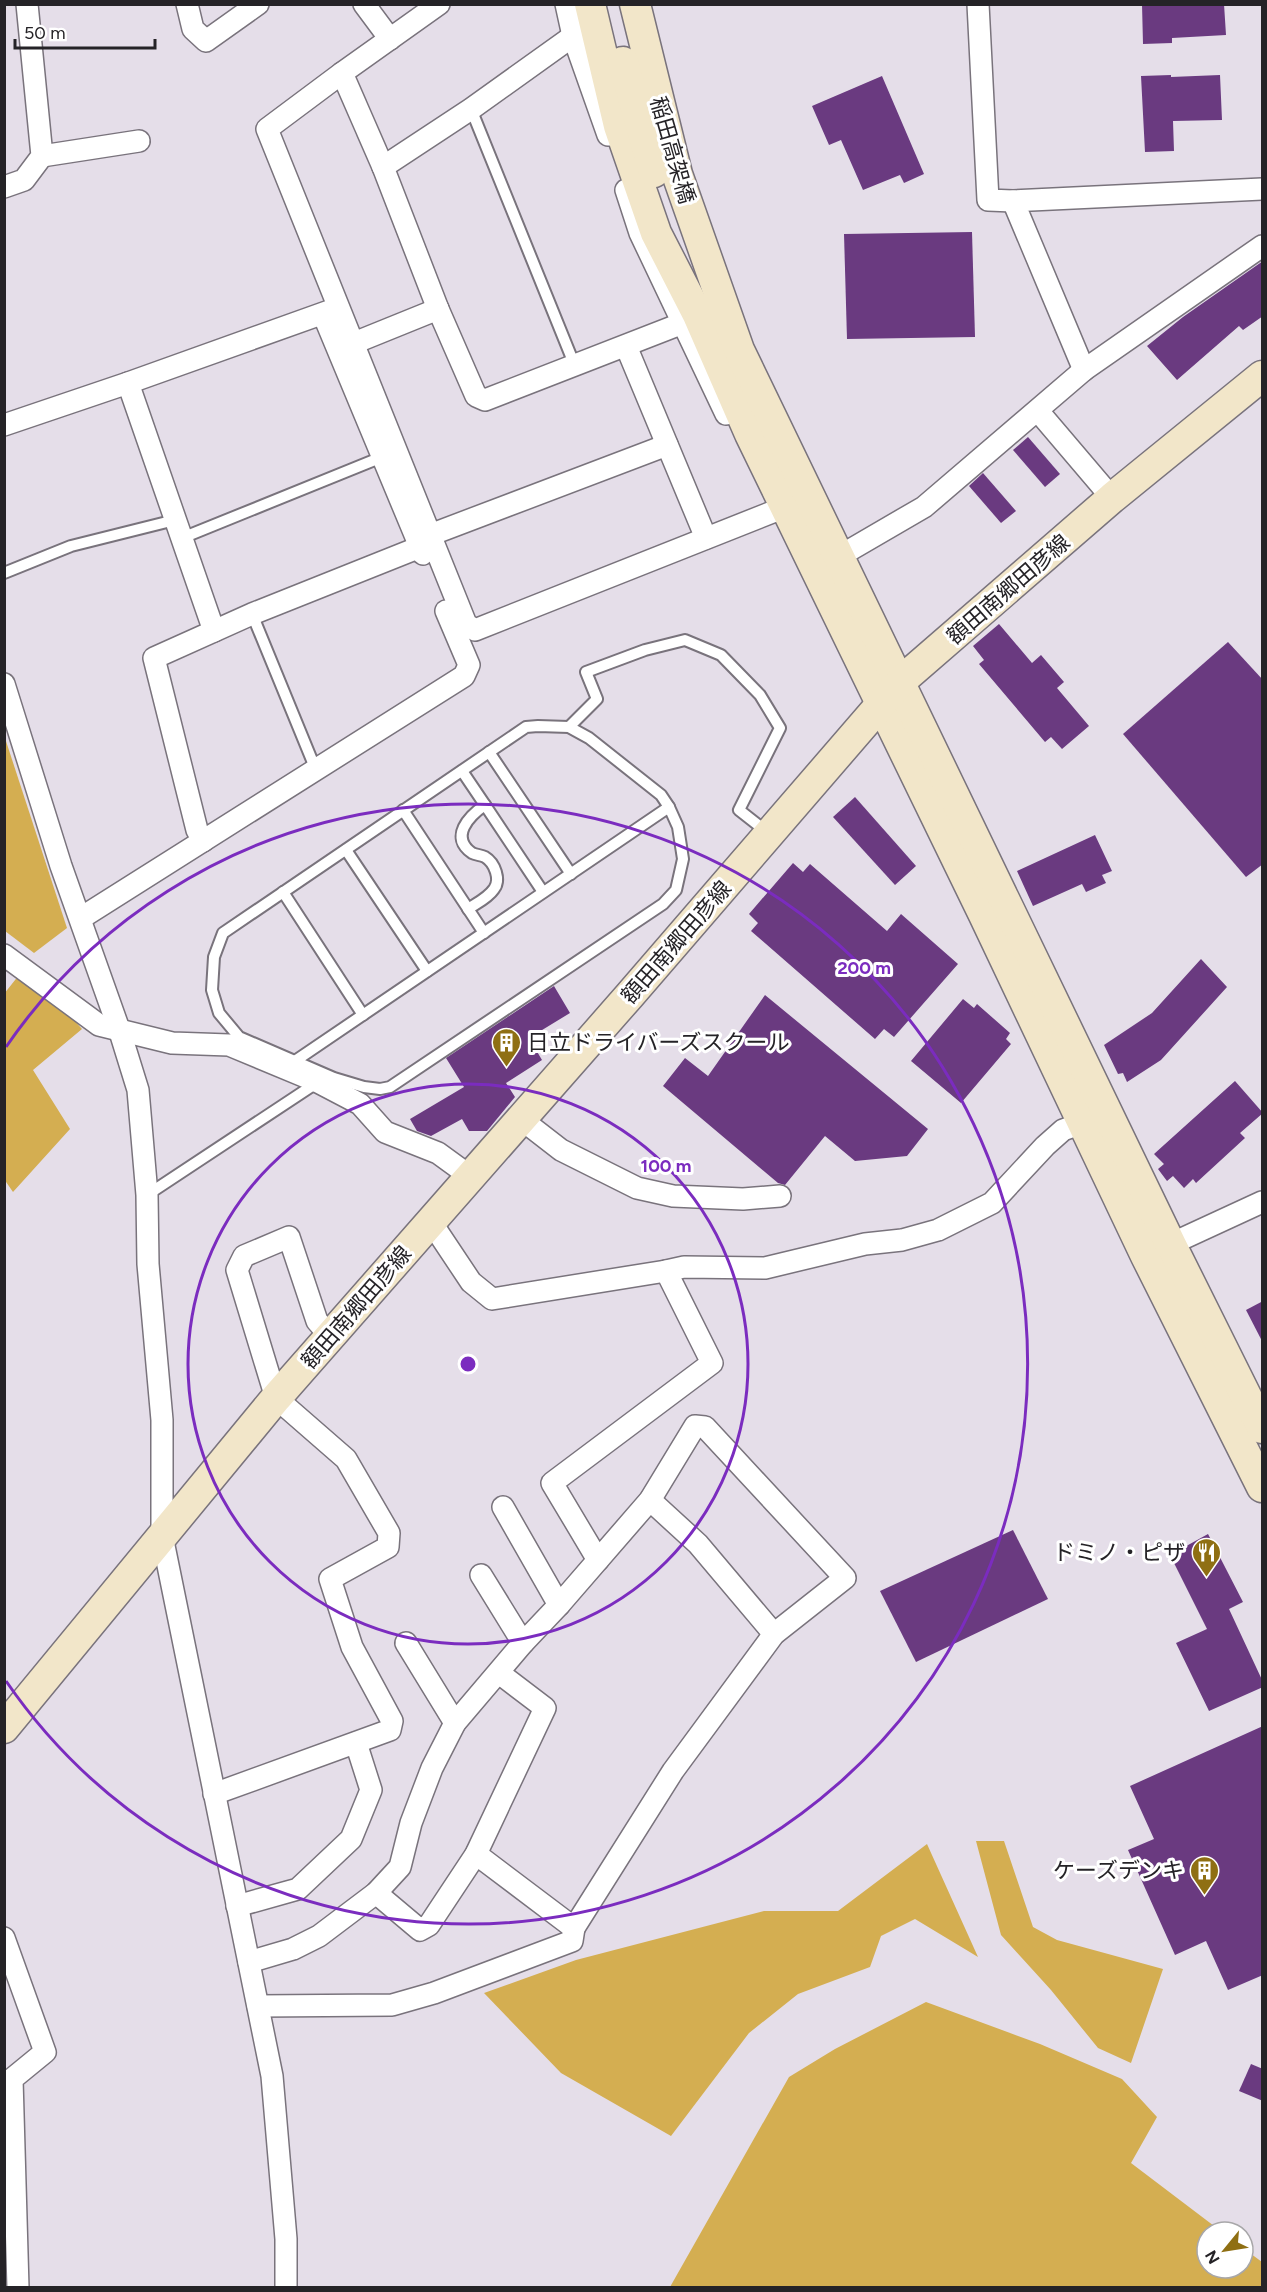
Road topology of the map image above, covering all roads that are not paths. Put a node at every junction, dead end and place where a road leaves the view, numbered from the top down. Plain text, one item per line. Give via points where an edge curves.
1 (27, 4) edge
2 (187, 4) edge
3 (258, 4) edge
4 (364, 4) edge
5 (439, 4) edge
6 (566, 4) edge
7 (590, 4) edge
8 (611, 4) edge
9 (635, 4) edge
10 (650, 4) edge
11 (978, 4) edge
12 (573, 36) junction
13 (390, 39) junction
14 (342, 73) junction
15 (471, 109) junction
16 (139, 141) dead end
17 (42, 156) junction
18 (383, 167) junction
19 (4, 187) edge
20 (1263, 189) edge
21 (1013, 201) junction
22 (1263, 246) edge
23 (438, 309) junction
24 (331, 311) junction
25 (690, 319) junction
26 (354, 343) junction
27 (626, 346) junction
28 (575, 366) junction
29 (1084, 370) junction
30 (1263, 376) edge
31 (128, 383) junction
32 (768, 409) junction
33 (1038, 411) junction
34 (4, 424) edge
35 (667, 445) junction
36 (382, 458) junction
37 (1112, 498) junction
38 (779, 510) junction
39 (179, 529) junction
40 (705, 538) junction
41 (425, 541) junction
42 (838, 557) junction
43 (4, 573) edge
44 (252, 614) junction
45 (214, 631) junction
46 (901, 681) junction
47 (4, 684) edge
48 (881, 706) junction
49 (569, 727) junction
50 (489, 752) junction
51 (316, 770) junction
52 (462, 771) junction
53 (485, 805) junction
54 (669, 807) junction
55 (404, 810) junction
56 (770, 834) junction
57 (203, 841) junction
58 (346, 850) junction
59 (571, 874) junction
60 (283, 892) junction
61 (543, 892) junction
62 (468, 909) junction
63 (81, 918) junction
64 (483, 933) junction
65 (4, 955) edge
66 (427, 971) junction
67 (363, 1015) junction
68 (120, 1032) junction
69 (295, 1061) junction
70 (318, 1082) junction
71 (521, 1119) junction
72 (1082, 1123) junction
73 (471, 1177) junction
74 (147, 1195) junction
75 (780, 1196) dead end
76 (1263, 1202) edge
77 (430, 1222) junction
78 (1158, 1250) junction
79 (666, 1271) junction
80 (330, 1336) junction
81 (276, 1398) junction
82 (1263, 1428) edge
83 (1263, 1487) edge
84 (650, 1500) junction
85 (503, 1507) dead end
86 (162, 1536) junction
87 (598, 1560) junction
88 (481, 1575) dead end
89 (559, 1605) junction
90 (774, 1634) junction
91 (406, 1643) dead end
92 (523, 1643) junction
93 (499, 1672) junction
94 (455, 1723) junction
95 (4, 1728) edge
96 (356, 1743) junction
97 (214, 1794) junction
98 (476, 1854) junction
99 (376, 1893) junction
100 (237, 1906) junction
101 (574, 1928) junction
102 (4, 1938) edge
103 (249, 1962) junction
104 (258, 2006) junction
105 (18, 2288) edge
106 (286, 2288) edge

1 - 17 street
2 - 3 street via 193,29 206,40
4 - 13 street
5 - 13 street
6 - 12 street
7 - 25 street via 619,126
8 - 25 street, 稲田高架橋
9 - 32 street, 稲田高架橋 via 677,174 739,350
10 - 32 street via 664,64 743,314
11 - 21 street via 988,200
12 - 15 street
12 - 25 street via 640,233
13 - 14 street
14 - 18 street
14 - 24 street via 267,129
15 - 18 street
15 - 28 lane
16 - 17 street
17 - 19 street via 24,180
18 - 23 street
20 - 21 street
21 - 29 street
22 - 29 street
23 - 26 street
23 - 28 street via 476,396 484,400
24 - 26 street
24 - 31 street
24 - 36 street
25 - 27 street
25 - 38 street via 750,434
26 - 41 street
27 - 28 street
27 - 35 street
29 - 33 street
30 - 37 street, 額田南郷田彦線
31 - 34 street
31 - 39 street
32 - 42 street
33 - 37 street
33 - 42 street via 924,507
35 - 40 street
35 - 41 street
36 - 39 lane
36 - 41 street
37 - 46 street, 額田南郷田彦線
38 - 40 street
38 - 48 street
39 - 43 lane via 71,546
39 - 45 street
40 - 41 street via 475,630 466,624
41 - 44 street
41 - 51 street via 469,665 464,676
42 - 46 street
44 - 45 street
44 - 51 lane
45 - 57 street via 154,658
46 - 48 street, 額田南郷田彦線
46 - 78 street
47 - 63 street
48 - 56 street, 額田南郷田彦線
48 - 72 street
49 - 50 lane via 526,727
49 - 54 lane via 589,738 661,795
49 - 56 lane via 597,699 586,672 686,640 721,656 760,695 780,728 739,810
50 - 52 lane
50 - 59 lane
51 - 57 street
52 - 53 lane
52 - 55 lane
53 - 61 lane
53 - 62 lane via 468,818 461,836 474,854 485,856 494,865 498,878 490,895
54 - 59 lane
54 - 69 lane via 678,827 683,859 675,890 663,904 390,1087 364,1087
55 - 58 lane
55 - 62 lane
56 - 71 street, 額田南郷田彦線
57 - 63 street
58 - 60 lane
58 - 66 lane
59 - 61 lane
60 - 67 lane
60 - 69 lane via 222,933 214,957 212,990 219,1013 239,1037
61 - 64 lane
62 - 64 lane
63 - 68 street
64 - 66 lane
65 - 68 street via 99,1025
66 - 67 lane
67 - 69 lane
68 - 70 street via 172,1043 229,1045
68 - 74 street via 138,1090
70 - 73 street via 360,1104 385,1132 438,1154
70 - 74 lane
71 - 73 street, 額田南郷田彦線
71 - 75 street via 561,1150 637,1188 673,1197
72 - 78 street
72 - 79 street via 1063,1130 1045,1146 992,1203 938,1230 765,1268 684,1267
73 - 77 street, 額田南郷田彦線
74 - 86 street via 148,1264 162,1420
76 - 78 street
77 - 79 street via 471,1282 492,1299
77 - 80 street, 額田南郷田彦線
78 - 82 street
78 - 83 street
79 - 87 street via 712,1363 552,1483
80 - 81 street, 額田南郷田彦線
80 - 81 street via 317,1321 289,1237 244,1256 237,1270
81 - 86 street, 額田南郷田彦線
81 - 96 street via 346,1459 389,1533 388,1547 330,1579 352,1647 392,1721 390,1730
84 - 87 street
84 - 90 street via 698,1544
84 - 90 street via 695,1426 705,1427 845,1578
85 - 89 street
86 - 95 street, 額田南郷田彦線
86 - 97 street
87 - 89 street
88 - 92 street
89 - 92 street
90 - 101 street via 673,1771
91 - 94 street
92 - 93 street
93 - 94 street
93 - 98 street via 546,1708
94 - 99 street via 432,1768 411,1823 400,1867
96 - 97 street
96 - 100 street via 371,1790 351,1839 298,1889
97 - 100 street
98 - 99 street via 429,1925 420,1930
98 - 101 street
99 - 103 street via 319,1936 293,1949
100 - 103 street
101 - 104 street via 572,1941 392,2005
102 - 105 street via 45,2052 12,2079
103 - 104 street
104 - 106 street via 272,2076 286,2239

